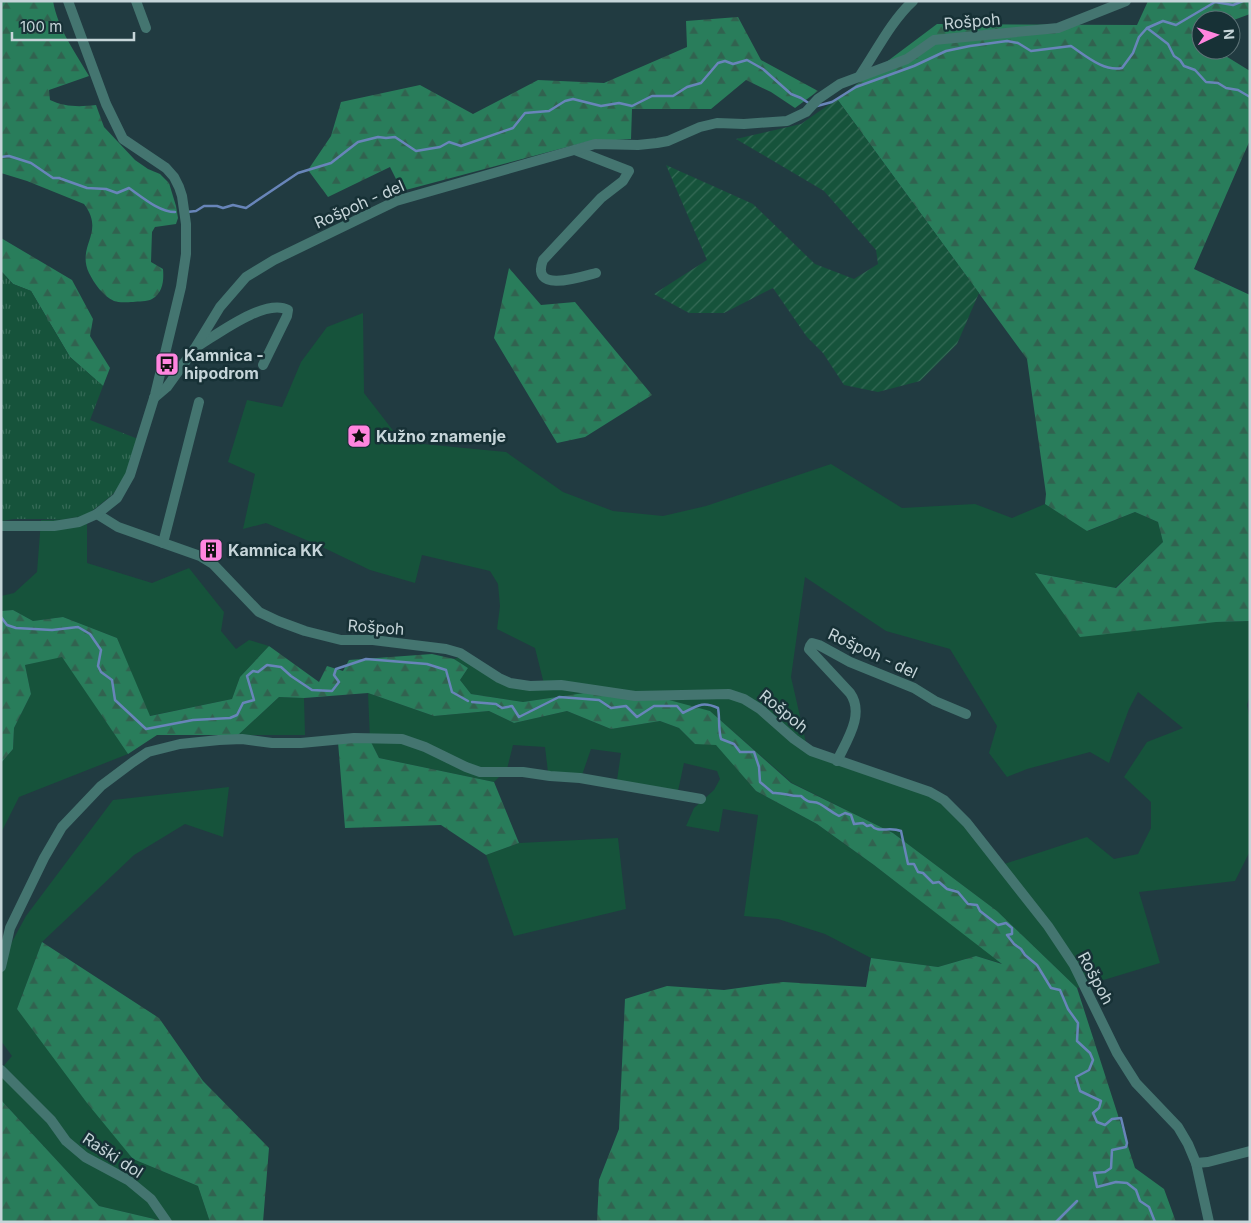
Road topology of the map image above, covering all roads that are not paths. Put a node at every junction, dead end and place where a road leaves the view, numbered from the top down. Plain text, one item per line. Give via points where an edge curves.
1 (68, 1) edge
2 (136, 1) edge
3 (913, 1) edge
4 (1126, 1) edge
5 (146, 28) dead end
6 (859, 76) junction
7 (806, 112) joint
8 (575, 150) junction
9 (596, 274) dead end
10 (195, 348) junction
11 (264, 364) dead end
12 (154, 398) junction
13 (199, 402) dead end
14 (97, 514) junction
15 (1, 526) edge
16 (163, 542) junction
17 (966, 714) dead end
18 (837, 761) junction
19 (702, 799) dead end
20 (1, 967) edge
21 (1, 1070) edge
22 (1250, 1150) edge
23 (1196, 1163) junction
24 (167, 1222) edge
25 (1209, 1222) edge

1 - 12 street via 116,127 130,145 174,176 183,203 186,254
2 - 5 street
3 - 6 street via 893,24
4 - 6 street, Rošpoh via 1058,28 934,40 907,59
6 - 7 street, Rošpoh via 840,84
7 - 8 street, Rošpoh - del via 787,121 770,124 717,123 657,144 595,144
8 - 9 street via 629,171 624,181 601,198 543,260 541,269 544,277 559,282
8 - 10 street, Rošpoh - del via 396,201 274,260 246,277 220,307
10 - 11 street, Rošpoh - del via 259,311 283,307 288,310 287,316
10 - 12 street, Rošpoh - del via 167,387
12 - 14 street via 130,475 117,498
13 - 16 street
14 - 15 street via 79,522 54,526
14 - 16 street, Rošpoh via 118,527
16 - 18 street, Rošpoh via 190,551 213,564 259,612 293,628 341,640 446,648 510,683 561,685 635,696 729,694 760,708 811,751
17 - 18 street, Rošpoh - del via 812,643 809,649 850,693 856,706 855,722
18 - 23 street, Rošpoh via 930,792 944,800 968,823 1048,926 1074,965 1116,1053 1136,1083 1178,1127
19 - 20 street via 580,778 523,772 480,772 402,739 354,738 301,743 242,739 180,744 148,752 133,762 102,786 62,828 10,928
21 - 24 street, Raški dol via 51,1120 66,1141 85,1158 128,1180 151,1199
22 - 23 street
23 - 25 street, Rošpoh

